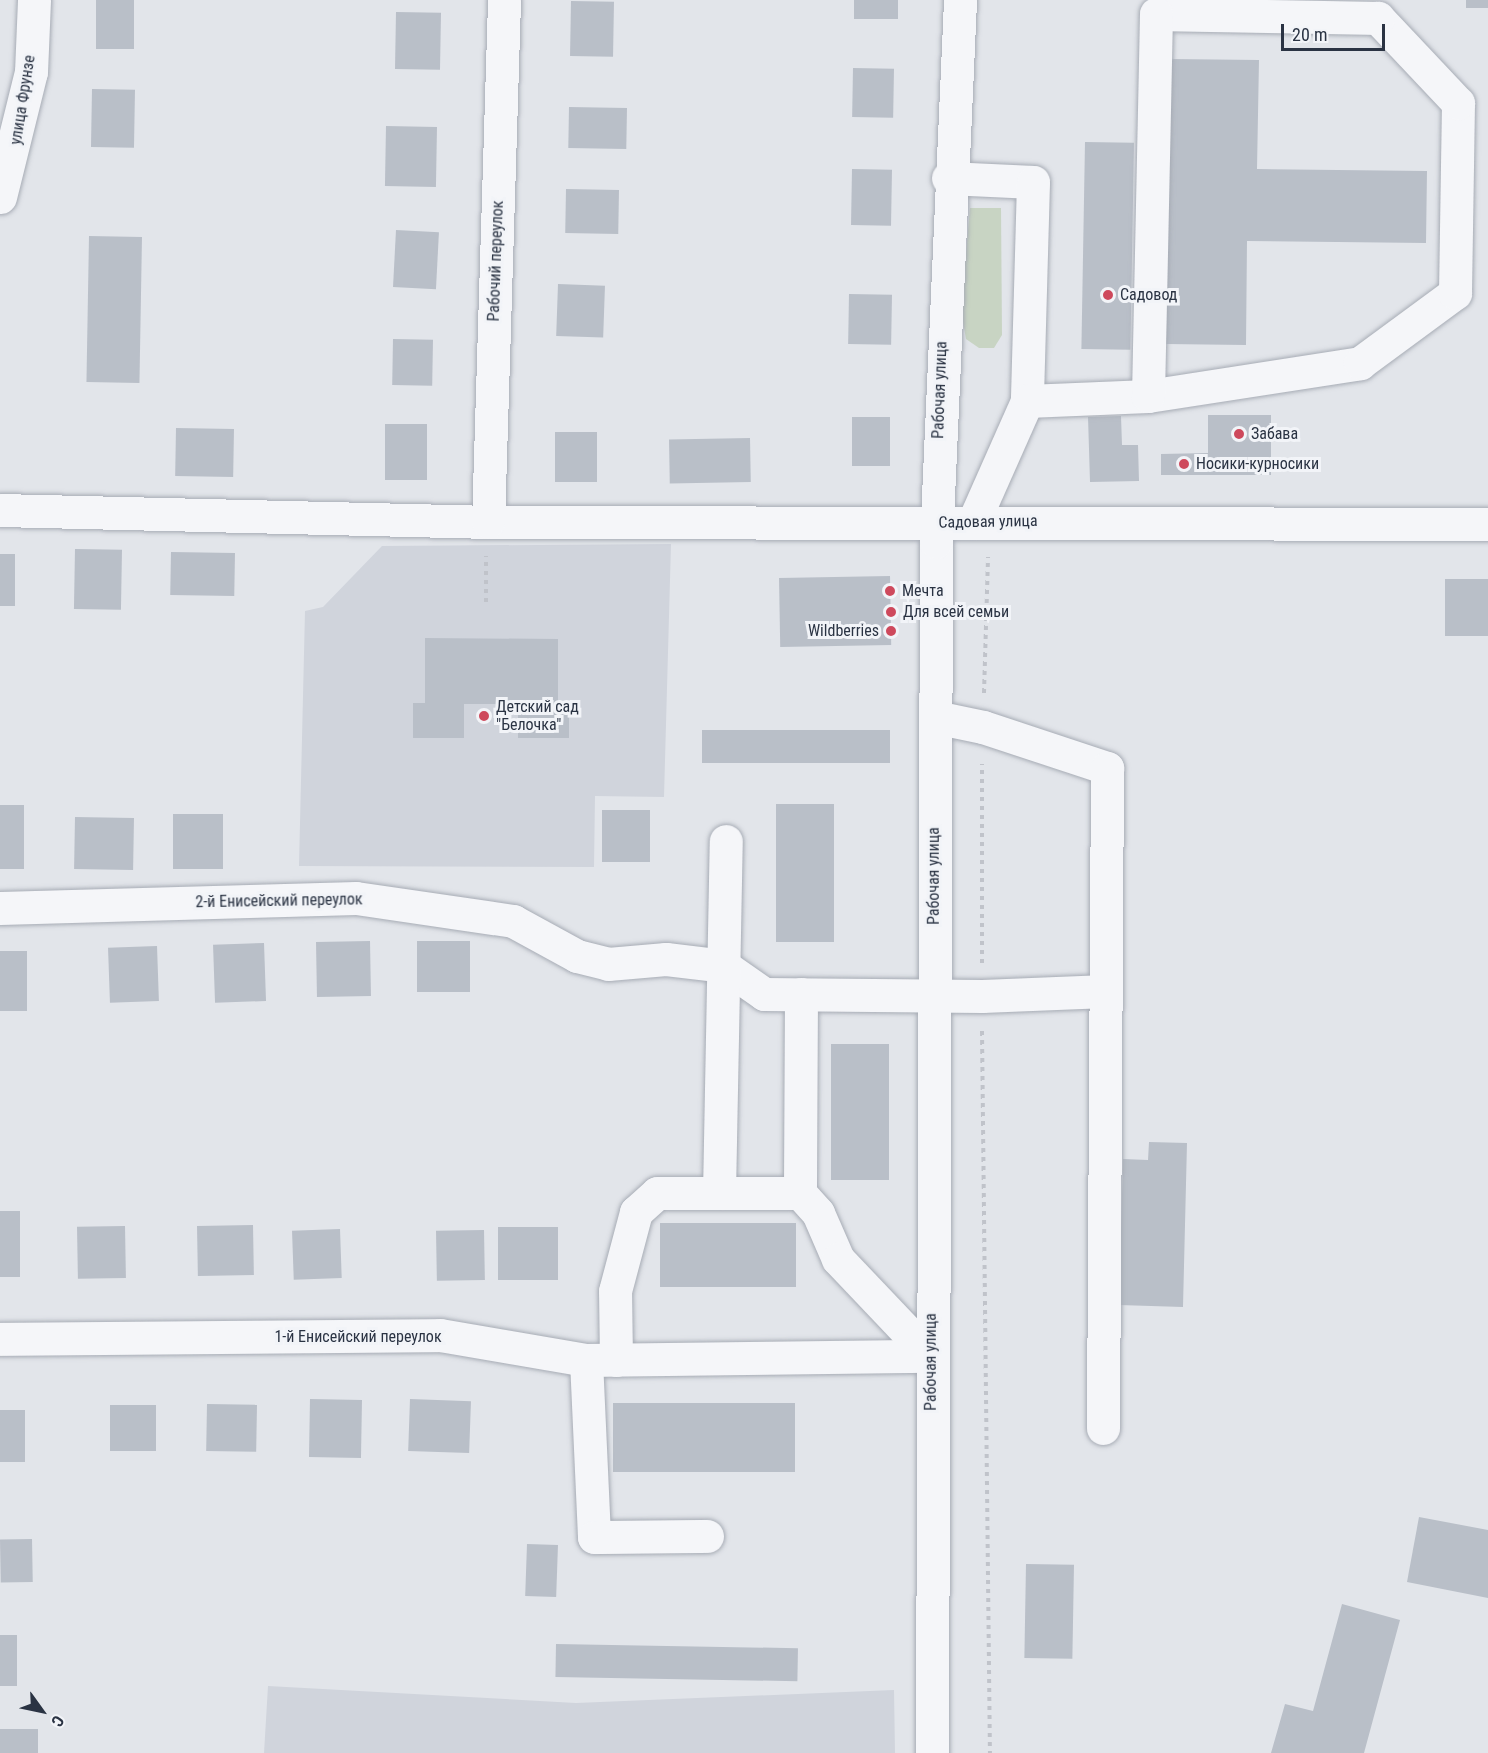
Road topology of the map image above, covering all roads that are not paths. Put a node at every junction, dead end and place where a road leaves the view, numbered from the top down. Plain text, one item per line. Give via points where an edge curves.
1 (34, 0) edge
2 (504, 0) edge
3 (960, 0) edge
4 (948, 178) junction
5 (0, 197) edge
6 (1148, 396) junction
7 (1027, 401) junction
8 (0, 510) edge
9 (488, 522) junction
10 (981, 522) junction
11 (936, 523) junction
12 (1488, 524) edge
13 (935, 717) junction
14 (726, 841) dead end
15 (0, 908) edge
16 (724, 966) junction
17 (1106, 991) junction
18 (933, 993) junction
19 (801, 994) junction
20 (719, 1193) junction
21 (800, 1193) junction
22 (0, 1339) edge
23 (930, 1356) junction
24 (601, 1360) junction
25 (1103, 1428) dead end
26 (707, 1536) dead end
27 (932, 1753) edge

1 - 5 street, улица Фрунзе via 31,72
2 - 9 street, Рабочий переулок
3 - 4 street, Рабочая улица
4 - 7 street via 1033,182
4 - 11 street, Рабочая улица
6 - 6 street via 1360,363 1455,293 1458,103 1378,18 1156,14
6 - 7 street
7 - 10 street
8 - 9 street
9 - 11 street, Садовая улица
10 - 11 street, Садовая улица
10 - 12 street, Садовая улица
11 - 13 street, Рабочая улица
13 - 17 street via 983,727 1107,768
13 - 18 street, Рабочая улица
14 - 16 street
15 - 16 street, 2-й Енисейский переулок via 356,898 513,921 577,956 608,964 666,959
16 - 19 street, 2-й Енисейский переулок via 764,994
16 - 20 street
17 - 18 street, 2-й Енисейский переулок via 982,996
17 - 25 street
18 - 19 street, 2-й Енисейский переулок
18 - 23 street, Рабочая улица
19 - 21 street
20 - 21 street
20 - 24 street via 657,1193 636,1212
21 - 23 street via 818,1213 838,1259
22 - 24 street, 1-й Енисейский переулок via 440,1335
23 - 24 street, 1-й Енисейский переулок
23 - 27 street, Рабочая улица
24 - 26 street via 594,1537

